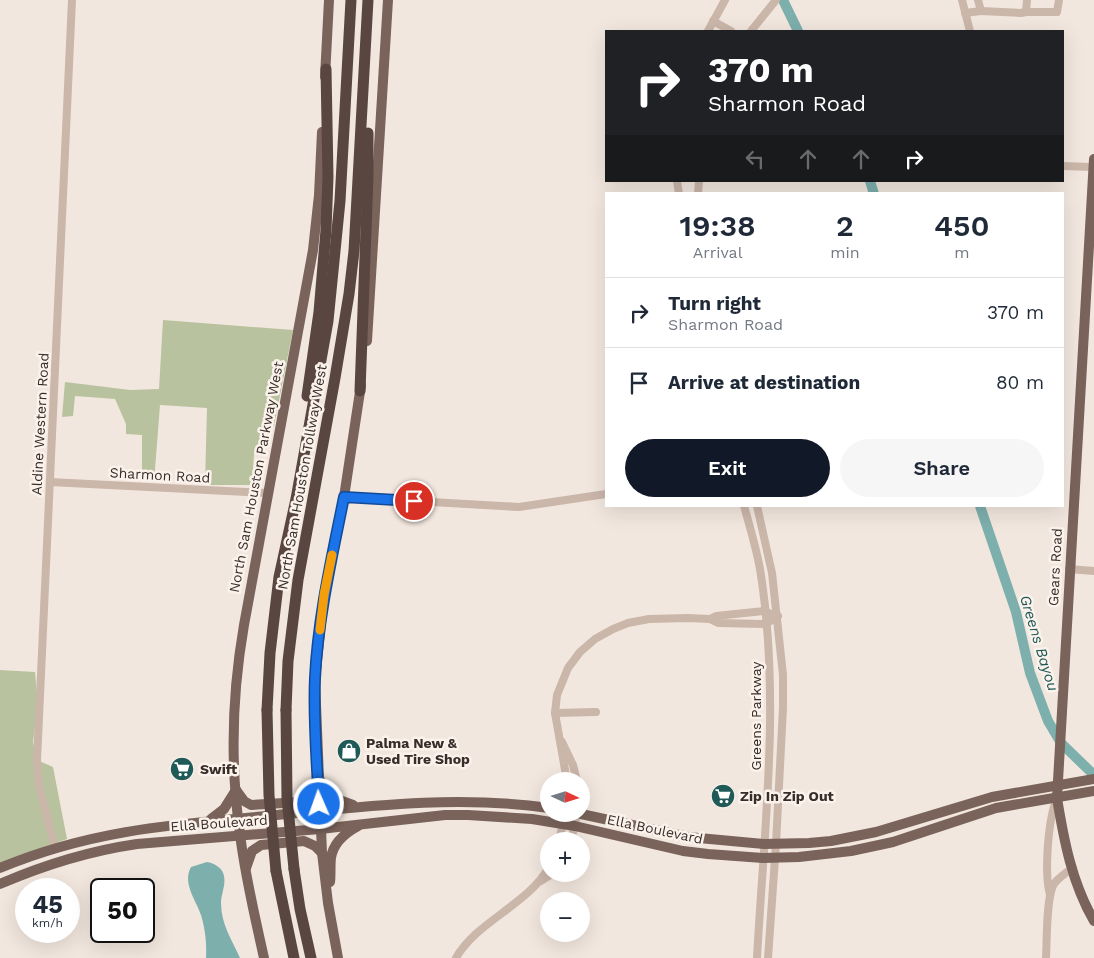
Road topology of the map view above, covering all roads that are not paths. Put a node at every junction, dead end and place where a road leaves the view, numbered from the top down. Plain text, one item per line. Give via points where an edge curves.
1 (72, 0) edge
2 (329, 0) edge
3 (351, 0) edge
4 (368, 0) edge
5 (388, 0) edge
6 (725, 0) edge
7 (776, 0) edge
8 (962, 0) edge
9 (978, 0) edge
10 (1027, 0) edge
11 (1059, 0) edge
12 (981, 11) junction
13 (1026, 12) junction
14 (965, 13) junction
15 (713, 20) junction
16 (366, 28) junction
17 (708, 30) edge
18 (729, 30) edge
19 (752, 30) edge
20 (970, 30) edge
21 (326, 69) junction
22 (1094, 158) edge
23 (1064, 166) edge
24 (1094, 167) edge
25 (360, 391) junction
26 (50, 482) junction
27 (268, 493) junction
28 (605, 494) edge
29 (344, 497) junction
30 (296, 499) junction
31 (744, 507) edge
32 (757, 507) edge
33 (766, 542) junction
34 (755, 546) junction
35 (1069, 569) junction
36 (1094, 570) edge
37 (765, 612) junction
38 (778, 616) junction
39 (710, 619) junction
40 (766, 624) junction
41 (596, 712) dead end
42 (555, 713) junction
43 (560, 738) junction
44 (769, 769) junction
45 (780, 769) junction
46 (566, 772) edge
47 (575, 772) edge
48 (318, 777) junction
49 (1094, 779) edge
50 (1057, 786) junction
51 (236, 790) junction
52 (1094, 791) edge
53 (992, 797) junction
54 (1056, 798) junction
55 (469, 801) junction
56 (410, 802) junction
57 (369, 806) junction
58 (540, 807) edge
59 (996, 808) junction
60 (319, 810) junction
61 (468, 815) junction
62 (590, 816) edge
63 (238, 818) junction
64 (412, 819) junction
65 (540, 819) edge
66 (921, 820) junction
67 (208, 821) junction
68 (569, 822) edge
69 (576, 822) edge
70 (361, 824) junction
71 (575, 826) junction
72 (320, 829) junction
73 (573, 832) edge
74 (659, 832) junction
75 (926, 832) junction
76 (240, 835) junction
77 (850, 838) junction
78 (764, 844) junction
79 (776, 844) junction
80 (657, 846) junction
81 (55, 848) junction
82 (851, 851) junction
83 (322, 853) junction
84 (763, 858) junction
85 (775, 858) junction
86 (59, 861) junction
87 (0, 868) edge
88 (1071, 868) junction
89 (245, 869) junction
90 (539, 882) edge
91 (0, 884) edge
92 (1050, 895) junction
93 (328, 903) junction
94 (1094, 921) edge
95 (758, 926) junction
96 (770, 927) junction
97 (264, 958) edge
98 (294, 958) edge
99 (311, 958) edge
100 (338, 958) edge
101 (456, 958) edge
102 (757, 958) edge
103 (768, 958) edge
104 (1046, 958) edge

1 - 26 street, Aldine Western Road
2 - 21 main road, North Sam Houston Parkway West
3 - 30 highway, North Sam Houston Tollway West via 335,259 328,321
4 - 16 highway, North Sam Houston Tollway West
5 - 25 main road via 367,345
6 - 15 street
7 - 19 street
8 - 14 street
9 - 12 street
10 - 13 street
11 - 13 street via 1057,12
12 - 13 street
12 - 14 street
14 - 20 street
15 - 17 street
15 - 18 street
16 - 25 highway via 368,176
16 - 99 highway, North Sam Houston Tollway West, bridge via 355,242 349,294 298,580 288,661 287,798 300,910
21 - 27 main road, North Sam Houston Parkway West via 313,250
21 - 30 highway via 326,230 320,312
22 - 24 main road, Gears Road
23 - 24 street
24 - 35 main road, Gears Road
25 - 29 main road
26 - 27 street, Sharmon Road
26 - 81 street, Aldine Western Road via 38,761 39,786
27 - 51 main road, North Sam Houston Parkway West via 237,664 233,714
28 - 29 street via 519,507
29 - 48 main road via 324,595 317,650
30 - 98 highway, bridge via 275,605 267,710 269,795 276,871
31 - 34 street, Greens Parkway
32 - 33 street, Greens Parkway
33 - 34 street
33 - 38 street, Greens Parkway
34 - 37 street, Greens Parkway
35 - 36 street
35 - 50 main road, Gears Road
37 - 38 street
37 - 39 street
37 - 40 street, Greens Parkway
38 - 40 street
38 - 45 street, Greens Parkway via 783,676
39 - 40 street via 718,623
39 - 42 street via 649,619 613,629 580,652 568,668 557,695
40 - 44 street, Greens Parkway via 771,694
41 - 42 street
42 - 43 street
43 - 46 street
43 - 47 street
44 - 45 street
44 - 78 street, Greens Parkway
45 - 79 street, Greens Parkway
48 - 51 main road via 308,799 301,802 251,805
48 - 57 main road via 334,798
48 - 60 main road
49 - 50 main road, Ella Boulevard
50 - 53 main road, Ella Boulevard
50 - 54 main road, Gears Road
51 - 63 main road, North Sam Houston Parkway West
51 - 67 main road via 224,809
52 - 54 main road, Ella Boulevard
53 - 59 main road
53 - 66 main road, Ella Boulevard
54 - 59 main road, Ella Boulevard
54 - 88 main road, Gears Road
54 - 92 street, Gears Road via 1048,858
55 - 56 main road, Ella Boulevard
55 - 58 main road, Ella Boulevard
55 - 61 main road
56 - 57 main road, Ella Boulevard
56 - 64 main road
57 - 60 main road, Ella Boulevard
59 - 75 main road, Ella Boulevard
60 - 63 main road, Ella Boulevard
60 - 72 main road
61 - 64 main road, Ella Boulevard
61 - 65 main road, Ella Boulevard
62 - 74 main road, Ella Boulevard
63 - 67 main road, Ella Boulevard
63 - 76 main road, North Sam Houston Parkway West
64 - 70 main road, Ella Boulevard
66 - 75 main road
66 - 77 main road, Ella Boulevard
67 - 81 main road, Ella Boulevard via 110,834
68 - 71 main road, Ella Boulevard
69 - 71 street
70 - 72 main road, Ella Boulevard
70 - 93 main road via 344,835 335,847 331,858
71 - 73 street
71 - 80 main road, Ella Boulevard
72 - 76 main road, Ella Boulevard
72 - 83 main road
74 - 78 main road, Ella Boulevard
74 - 80 main road
75 - 82 main road, Ella Boulevard
76 - 86 main road, Ella Boulevard via 137,844
76 - 89 main road, North Sam Houston Parkway West
77 - 79 main road, Ella Boulevard
77 - 82 main road
78 - 79 main road, Ella Boulevard
78 - 84 street, Greens Parkway
79 - 85 street, Greens Parkway
80 - 84 main road, Ella Boulevard
81 - 86 main road
81 - 87 main road, Ella Boulevard
82 - 85 main road, Ella Boulevard
83 - 89 main road via 304,841 262,845 252,851
83 - 93 main road
84 - 85 main road, Ella Boulevard
84 - 95 street, Greens Parkway
85 - 96 street, Greens Parkway
86 - 91 main road, Ella Boulevard
88 - 92 street via 1054,884
88 - 94 main road, Gears Road
89 - 97 main road, North Sam Houston Parkway West
90 - 101 street via 471,938
92 - 104 street, Gears Road
93 - 100 main road
95 - 96 street
95 - 102 street, Greens Parkway
96 - 103 street, Greens Parkway

